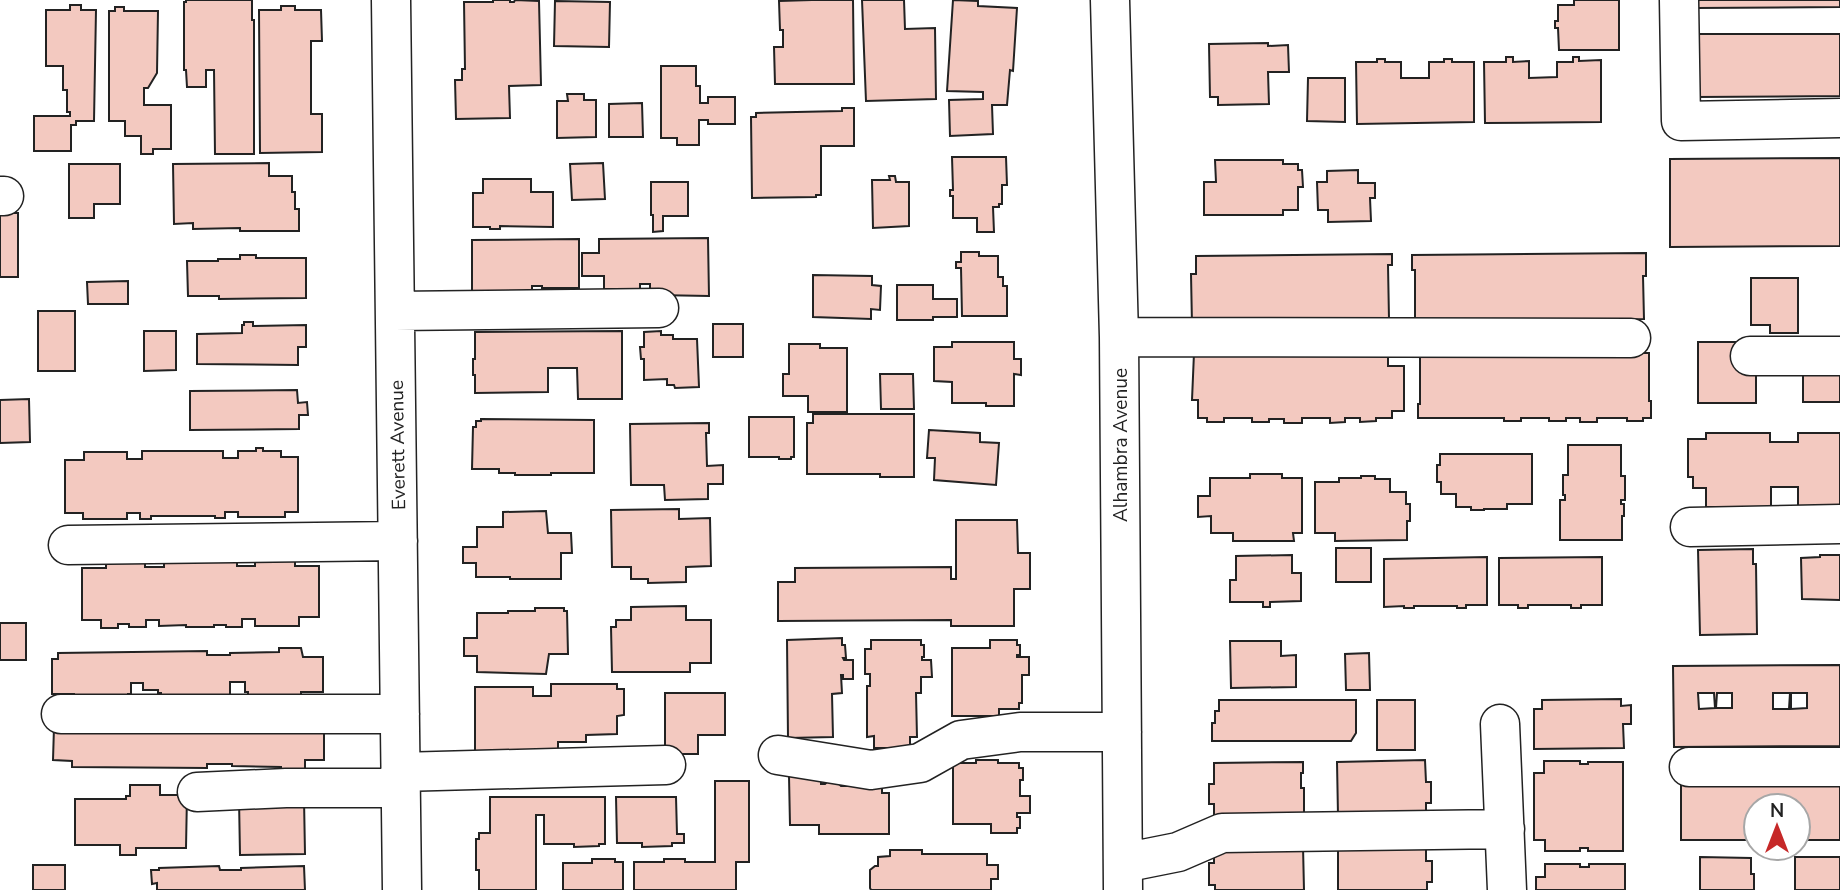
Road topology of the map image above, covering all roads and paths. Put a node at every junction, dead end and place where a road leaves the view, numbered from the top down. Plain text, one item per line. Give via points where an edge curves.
1 (391, 0) edge
2 (1110, 0) edge
3 (1679, 0) edge
4 (1840, 118) edge
5 (1840, 144) edge
6 (1692, 145) dead end
7 (659, 308) dead end
8 (395, 311) junction
9 (1119, 337) junction
10 (1631, 338) dead end
11 (1750, 356) dead end
12 (1840, 356) edge
13 (1840, 524) edge
14 (1690, 527) dead end
15 (398, 541) junction
16 (68, 545) dead end
17 (61, 714) dead end
18 (400, 714) junction
19 (1500, 724) dead end
20 (1122, 732) junction
21 (778, 755) dead end
22 (666, 765) dead end
23 (1689, 767) dead end
24 (1840, 767) edge
25 (401, 780) junction
26 (197, 792) dead end
27 (1505, 829) junction
28 (1123, 877) edge
29 (402, 890) edge
30 (1507, 890) edge

1 - 8 street, Everett Avenue
2 - 9 street, Alhambra Avenue
3 - 4 street via 1681,121
5 - 6 street
7 - 8 street
8 - 15 street, Everett Avenue
9 - 10 street
9 - 20 street, Alhambra Avenue
11 - 12 street
13 - 14 street
15 - 16 street
15 - 18 street, Everett Avenue
17 - 18 street
18 - 25 street, Everett Avenue
19 - 27 street
20 - 21 street via 1020,732 961,740 920,763 871,770
20 - 28 street, Alhambra Avenue
22 - 25 street
23 - 24 street
25 - 26 street
25 - 29 street, Everett Avenue
27 - 28 street via 1222,833
27 - 30 street

